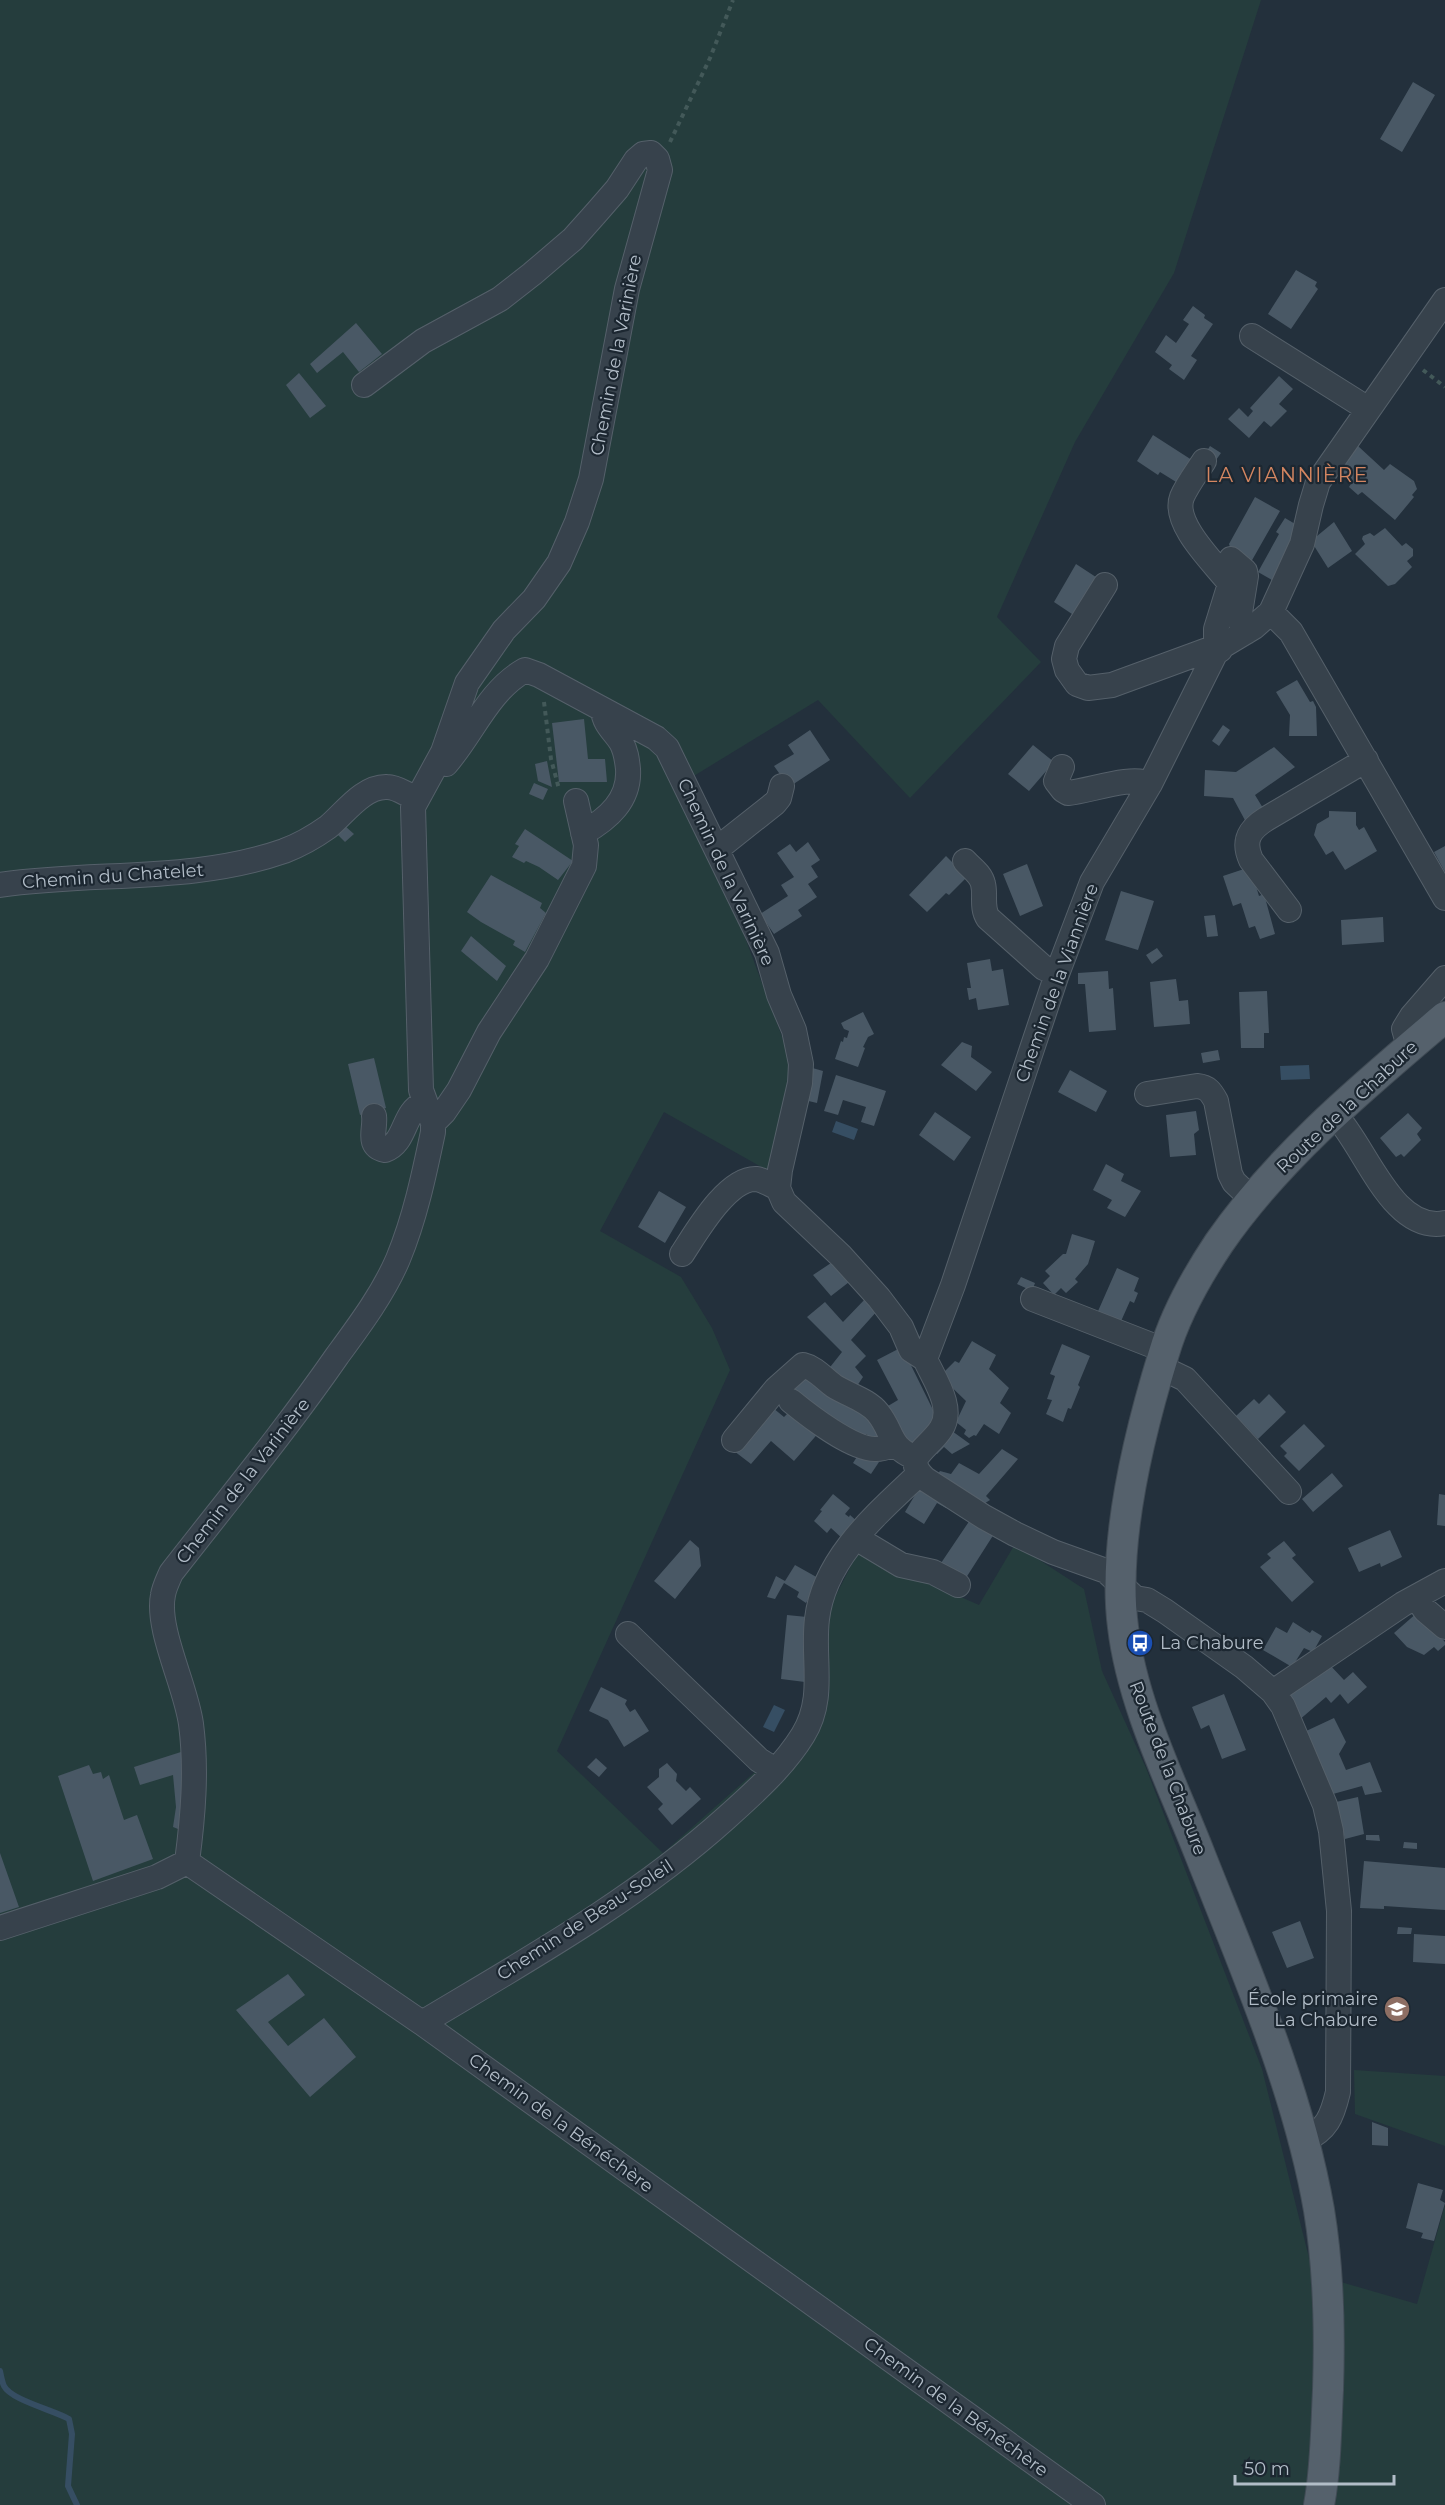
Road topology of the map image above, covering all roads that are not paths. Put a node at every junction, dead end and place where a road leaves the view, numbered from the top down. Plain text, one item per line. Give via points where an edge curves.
1 (1445, 300) edge
2 (1252, 336) dead end
3 (364, 385) dead end
4 (1368, 409) junction
5 (1204, 461) dead end
6 (1231, 559) dead end
7 (1105, 585) dead end
8 (1271, 612) junction
9 (1246, 632) junction
10 (1218, 649) junction
11 (603, 710) junction
12 (1366, 760) junction
13 (1062, 767) dead end
14 (1150, 784) junction
15 (782, 786) dead end
16 (421, 790) junction
17 (576, 801) road end
18 (583, 833) junction
19 (717, 849) junction
20 (964, 861) dead end
21 (0, 885) edge
22 (1445, 898) edge
23 (1289, 909) dead end
24 (1057, 974) junction
25 (1445, 978) edge
26 (1445, 1017) edge
27 (1413, 1044) junction
28 (1147, 1094) dead end
29 (428, 1113) junction
30 (1335, 1115) junction
31 (374, 1116) dead end
32 (778, 1188) junction
33 (1252, 1199) junction
34 (1445, 1223) edge
35 (682, 1254) dead end
36 (1033, 1299) dead end
37 (924, 1359) junction
38 (1162, 1359) junction
39 (780, 1399) junction
40 (734, 1440) dead end
41 (894, 1444) junction
42 (917, 1466) junction
43 (1289, 1492) dead end
44 (856, 1538) junction
45 (1445, 1581) edge
46 (958, 1585) dead end
47 (1121, 1585) junction
48 (1416, 1597) junction
49 (1445, 1627) edge
50 (628, 1634) dead end
51 (1273, 1692) junction
52 (775, 1770) junction
53 (187, 1862) junction
54 (0, 1928) edge
55 (422, 2023) junction
56 (1303, 2141) junction
57 (1093, 2505) edge
58 (1319, 2505) edge

1 - 4 street, Chemin de la Viannière
2 - 4 street
3 - 16 street, Chemin de la Varinière via 423,341 500,299 573,239 617,189 636,160 651,153 657,159 660,170 627,289 591,479 577,522 559,563 467,683 443,752
4 - 8 street, Chemin de la Viannière via 1318,482 1302,544
5 - 10 street via 1182,497 1181,507 1191,534 1228,581 1216,629
6 - 9 street via 1245,571 1239,619
7 - 10 street via 1067,646 1064,659 1077,684 1088,688 1112,685
8 - 9 street, Chemin de la Viannière
8 - 12 street via 1291,632
9 - 10 street, Chemin de la Viannière
10 - 14 street, Chemin de la Viannière
11 - 16 street, Chemin de la Varinière via 525,670 495,692 458,750
11 - 18 street via 627,755 626,793 608,816
11 - 19 street, Chemin de la Varinière via 667,748
12 - 22 street
12 - 23 street via 1249,833 1251,860
13 - 14 street via 1056,781 1068,793 1128,782
14 - 24 street, Chemin de la Viannière via 1092,882
15 - 19 street via 775,803
16 - 21 street, Chemin du Chatelet via 385,786 371,791 307,842 216,868
16 - 29 street, Chemin de la Varinière via 413,814 413,845 421,1090
17 - 18 street, Chemin de la Varinière
18 - 29 street, Chemin de la Varinière via 584,866 548,938 444,1112
19 - 32 street, Chemin de la Varinière via 767,953 794,1030 801,1064
20 - 24 street via 983,883 984,912 988,918 1044,968
24 - 37 street, Chemin de la Viannière
25 - 27 street via 1404,1029
26 - 27 main road, Route de la Chabure
27 - 30 main road, Route de la Chabure
28 - 33 street via 1197,1086 1211,1092 1230,1174
29 - 31 street via 414,1108 396,1143 385,1150 372,1140
29 - 53 street, Chemin de la Varinière via 420,1192 397,1260 308,1397 171,1573 163,1593 161,1611 187,1698 191,1726 195,1783
30 - 33 main road, Route de la Chabure via 1299,1147
30 - 34 street via 1390,1196 1405,1211 1435,1225
32 - 35 street via 756,1179 737,1185 702,1224
32 - 37 street via 784,1202 879,1298 901,1327 911,1350
33 - 38 main road, Route de la Chabure via 1193,1288
36 - 38 street
37 - 42 street via 946,1406 946,1419
38 - 43 street via 1185,1378
38 - 47 main road, Route de la Chabure via 1132,1484
39 - 40 street
39 - 41 street via 861,1446 875,1449
39 - 41 street via 798,1368 810,1366 836,1387 872,1407
41 - 42 street
42 - 44 street, Chemin de Beau-Soleil
42 - 47 street via 984,1517 1053,1552 1106,1570
44 - 46 street via 901,1565 933,1572
44 - 52 street, Chemin de Beau-Soleil via 839,1559 818,1609 818,1692 814,1712 804,1734
45 - 48 street
47 - 51 street via 1135,1598 1147,1600 1212,1643
47 - 56 main road, Route de la Chabure via 1127,1656 1142,1708 1287,2084
48 - 49 street
48 - 51 street
50 - 52 street via 759,1760
51 - 56 street via 1283,1706 1324,1805 1331,1831 1339,1911 1340,2076 1334,2110 1324,2128
52 - 55 street, Chemin de Beau-Soleil via 686,1854 617,1904
53 - 54 street via 157,1877
53 - 55 street, Chemin de la Bénéchère
55 - 57 street, Chemin de la Bénéchère
56 - 58 main road, Route de la Chabure via 1327,2268 1330,2326

